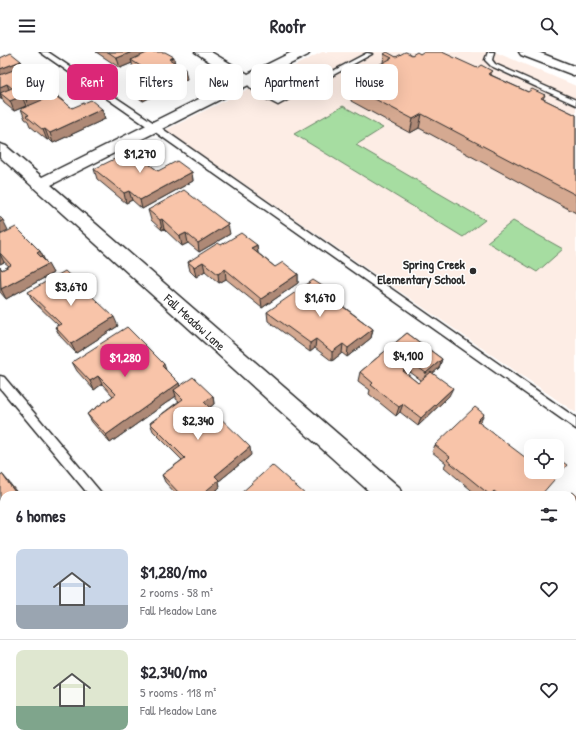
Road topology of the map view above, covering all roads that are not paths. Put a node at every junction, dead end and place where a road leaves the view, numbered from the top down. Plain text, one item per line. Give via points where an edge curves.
1 (43, 52) edge
2 (202, 52) edge
3 (303, 52) edge
4 (366, 52) edge
5 (491, 52) edge
6 (526, 52) edge
7 (576, 72) edge
8 (248, 80) junction
9 (576, 103) edge
10 (154, 127) junction
11 (0, 149) edge
12 (39, 185) junction
13 (0, 380) edge
14 (576, 424) edge
15 (94, 491) edge
16 (385, 491) edge

1 - 10 lane
2 - 8 street
3 - 8 street
4 - 8 lane via 369,54 278,102 260,92
5 - 9 lane via 488,60 493,65
6 - 7 street
8 - 10 street
10 - 12 street
10 - 14 lane
11 - 12 street, Fall Meadow Lane
12 - 16 street, Fall Meadow Lane
13 - 15 lane

